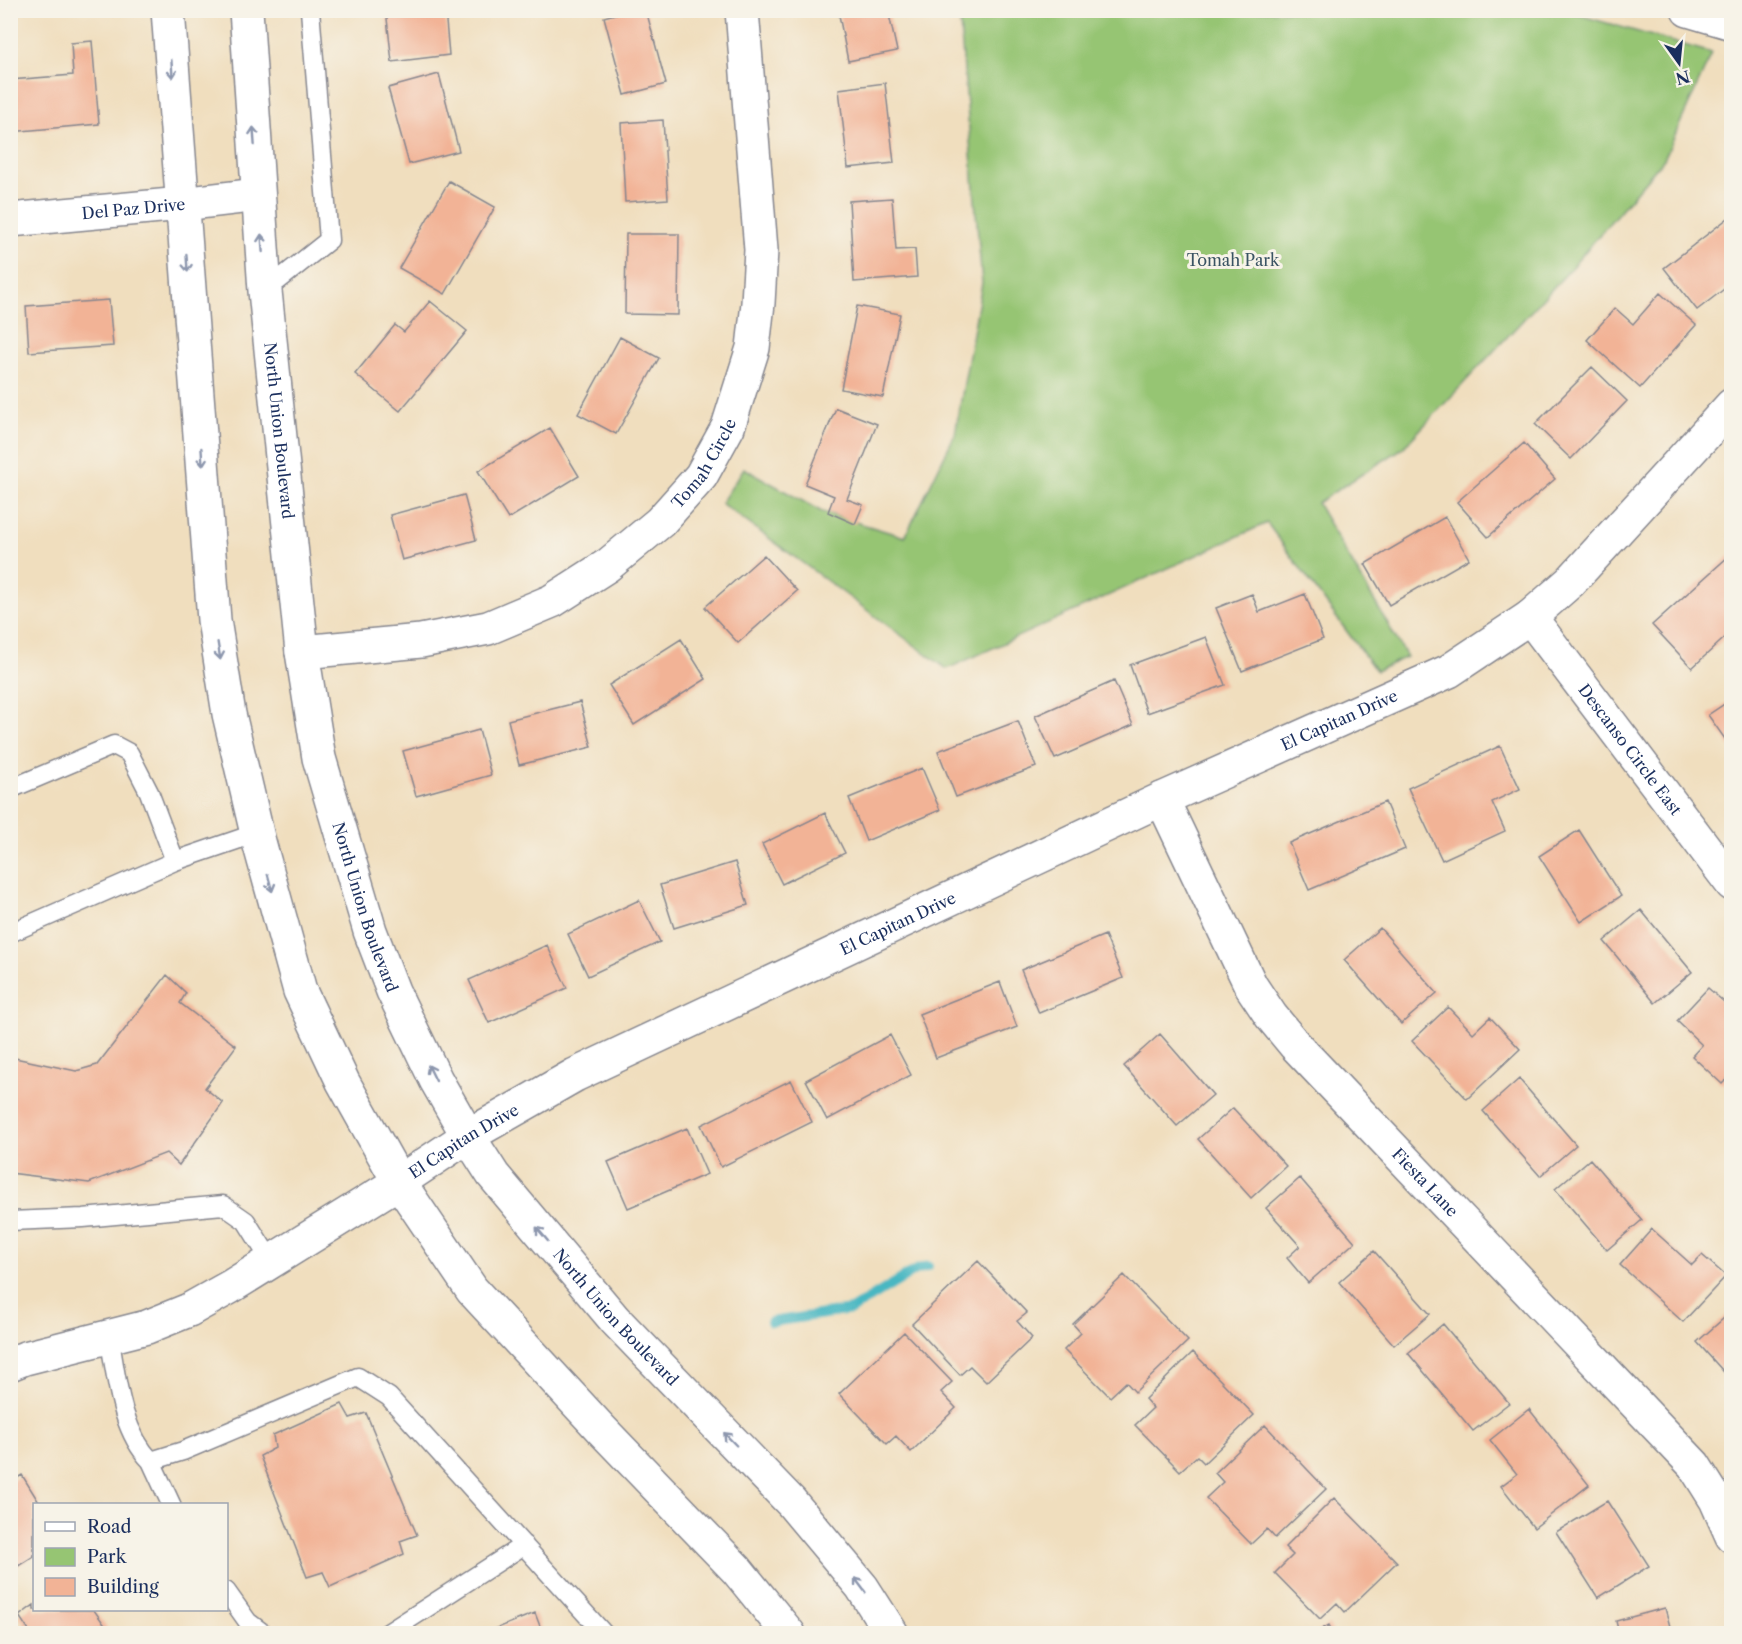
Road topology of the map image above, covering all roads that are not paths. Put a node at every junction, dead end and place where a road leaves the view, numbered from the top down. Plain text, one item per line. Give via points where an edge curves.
1 (168, 10) edge
2 (246, 10) edge
3 (310, 10) edge
4 (742, 10) edge
5 (1688, 10) edge
6 (1731, 23) edge
7 (258, 195) junction
8 (182, 204) junction
9 (10, 220) edge
10 (265, 291) junction
11 (1731, 405) edge
12 (1530, 616) junction
13 (302, 652) junction
14 (10, 789) edge
15 (1162, 799) junction
16 (257, 833) junction
17 (175, 861) junction
18 (1731, 884) edge
19 (10, 933) edge
20 (468, 1136) junction
21 (399, 1182) junction
22 (10, 1221) edge
23 (271, 1261) junction
24 (109, 1336) junction
25 (10, 1364) edge
26 (151, 1461) junction
27 (171, 1503) edge
28 (1731, 1536) edge
29 (524, 1545) junction
30 (228, 1594) edge
31 (264, 1634) edge
32 (386, 1634) edge
33 (604, 1634) edge
34 (789, 1634) edge
35 (892, 1634) edge

1 -> 8 street
7 -> 2 street, North Union Boulevard
3 - 10 lane via 329,240
4 - 13 street, Tomah Circle via 761,250 758,303 753,348 728,427 701,476 660,522 616,558 552,601 488,628 421,641
5 - 6 street
7 - 8 street, Del Paz Drive
10 -> 7 street, North Union Boulevard
8 - 9 street, Del Paz Drive
8 -> 16 street via 214,620 229,714
10 - 13 street, North Union Boulevard
11 - 12 street, El Capitan Drive via 1570,582
12 - 15 street, El Capitan Drive via 1449,671
12 - 18 street, Descanso Circle East
20 -> 13 street, North Union Boulevard via 398,1001 370,932 319,758
14 - 17 lane via 114,745 129,753 149,792
15 - 20 street, El Capitan Drive via 575,1075
15 - 28 street, Fiesta Lane via 1251,986 1270,1016 1694,1465 1716,1500
16 - 17 lane
16 -> 21 street via 300,991 343,1082
17 - 19 lane
20 - 21 street, El Capitan Drive
35 -> 20 street, North Union Boulevard via 862,1587 798,1510 615,1320 493,1175
21 - 23 street, El Capitan Drive
21 - 34 street via 472,1290 737,1570
22 - 23 lane via 223,1205 246,1221
23 - 24 street, El Capitan Drive via 189,1310 147,1327
24 - 25 street, El Capitan Drive
24 - 26 lane via 122,1407 140,1449
26 - 27 lane
26 - 29 lane via 358,1377 388,1397
29 - 32 lane
29 - 33 lane
30 - 31 lane via 248,1622

